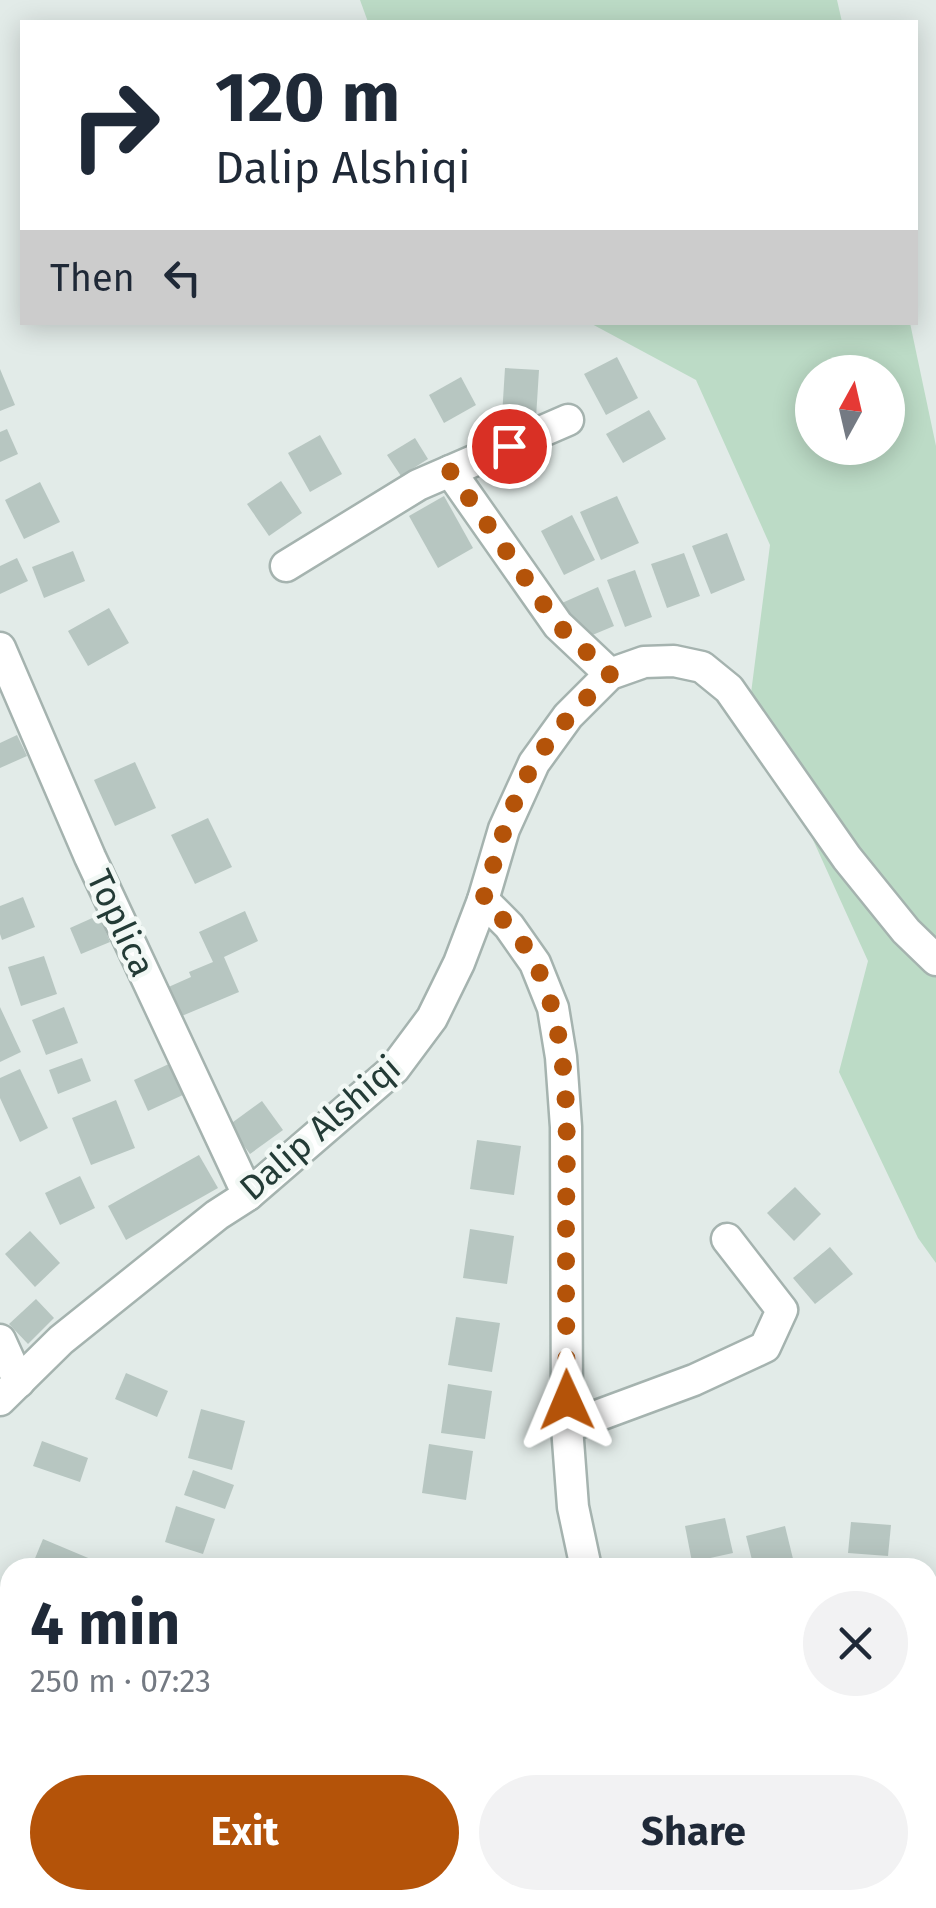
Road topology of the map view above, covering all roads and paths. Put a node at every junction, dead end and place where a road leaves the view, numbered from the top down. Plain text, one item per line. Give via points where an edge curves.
1 (568, 420) dead end
2 (450, 471) junction
3 (286, 566) dead end
4 (0, 648) edge
5 (610, 674) junction
6 (483, 900) junction
7 (936, 960) edge
8 (248, 1194) junction
9 (727, 1240) dead end
10 (0, 1340) edge
11 (9, 1391) edge
12 (567, 1427) junction
13 (584, 1558) edge

1 - 2 street
2 - 3 street
2 - 5 street via 558,625
4 - 8 street, Toplica
5 - 6 street, Dalip Alshiqi via 534,763 504,828
5 - 7 street via 674,661 702,667 729,688 846,858
6 - 8 street, Dalip Alshiqi via 432,1018 394,1069
6 - 12 street via 536,963 562,1056
8 - 11 street, Dalip Alshiqi via 75,1328
9 - 12 street via 782,1310 766,1346
10 - 11 street
12 - 13 street

